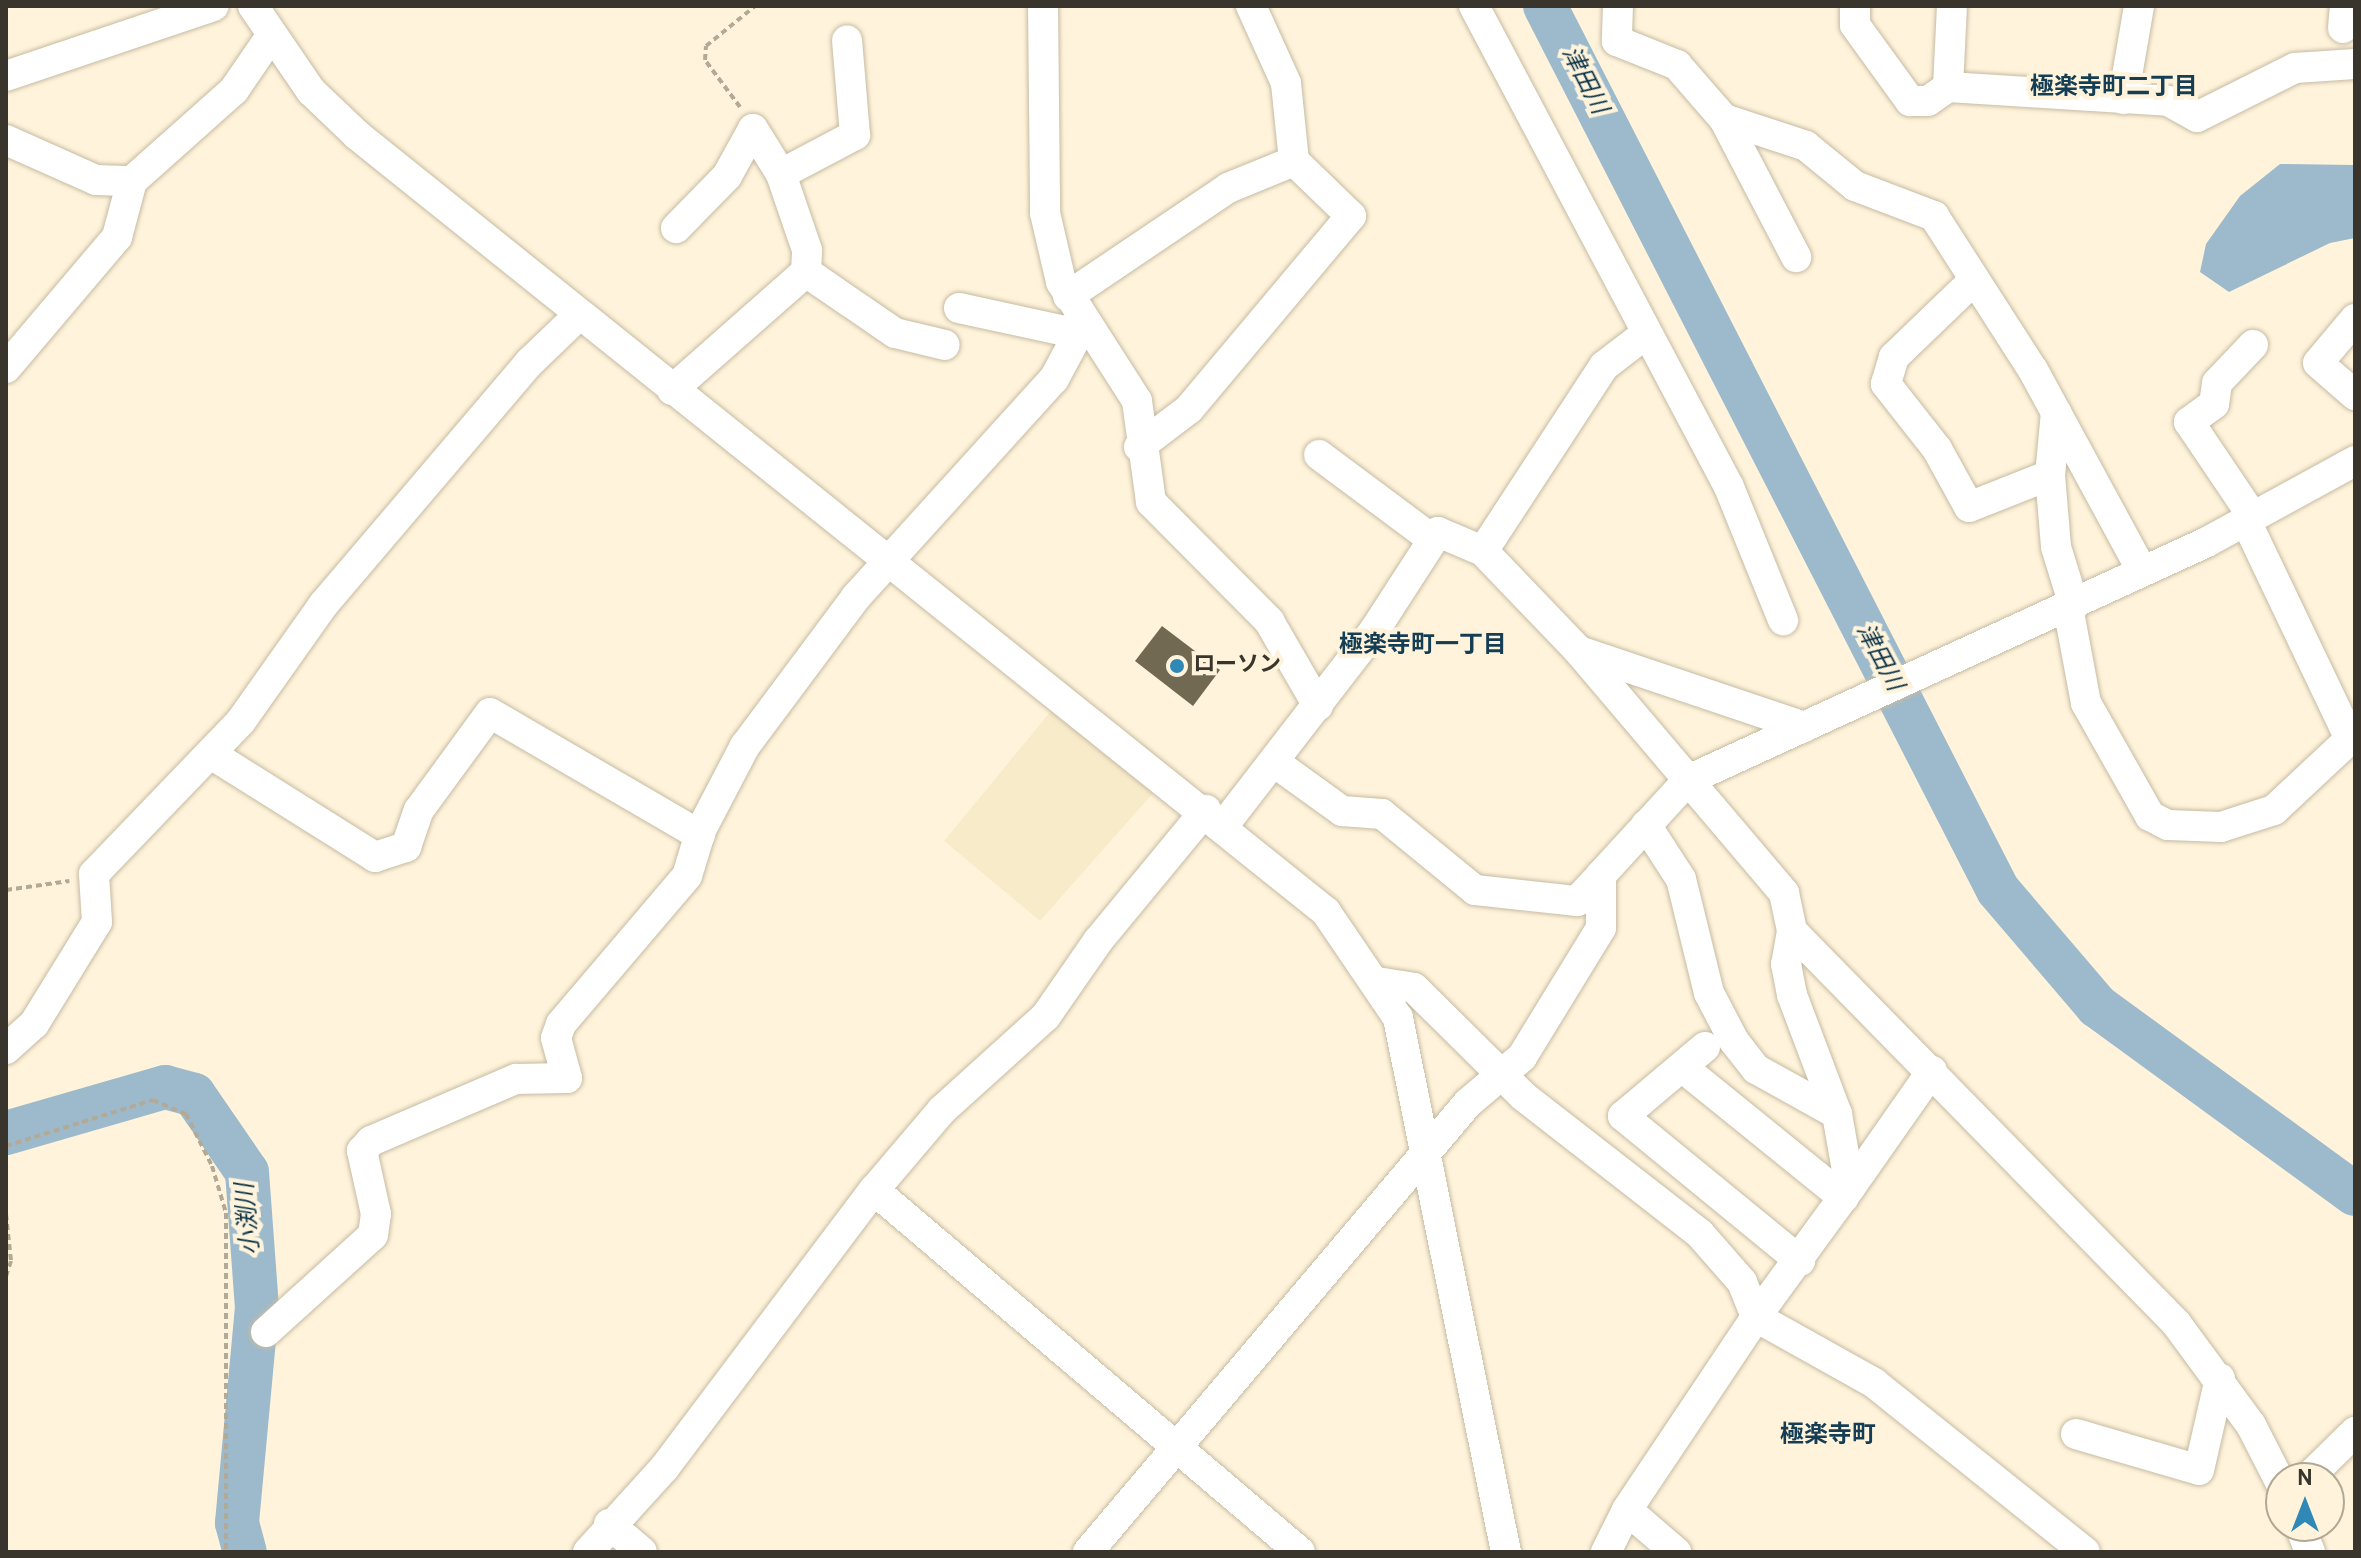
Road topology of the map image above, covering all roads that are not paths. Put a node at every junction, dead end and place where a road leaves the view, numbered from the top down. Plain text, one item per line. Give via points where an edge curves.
1 (214, 6) edge
2 (253, 6) edge
3 (1043, 6) edge
4 (1251, 6) edge
5 (1474, 6) edge
6 (1618, 6) edge
7 (1855, 6) edge
8 (1952, 6) edge
9 (2139, 6) edge
10 (271, 36) junction
11 (847, 40) dead end
12 (2355, 64) edge
13 (6, 76) edge
14 (1948, 87) junction
15 (2123, 99) junction
16 (1724, 119) junction
17 (6, 140) edge
18 (1294, 161) junction
19 (781, 174) junction
20 (132, 181) junction
21 (676, 228) dead end
22 (1796, 257) dead end
23 (806, 272) junction
24 (1973, 281) junction
25 (1068, 296) junction
26 (959, 308) dead end
27 (578, 316) junction
28 (2355, 319) edge
29 (1083, 325) junction
30 (1647, 333) junction
31 (945, 345) dead end
32 (2253, 345) dead end
33 (6, 368) edge
34 (672, 390) junction
35 (2355, 395) edge
36 (2056, 412) junction
37 (1139, 447) junction
38 (1319, 455) dead end
39 (2355, 461) edge
40 (2050, 475) junction
41 (2250, 519) junction
42 (1433, 540) junction
43 (1483, 551) junction
44 (892, 562) junction
45 (2142, 571) junction
46 (2071, 606) junction
47 (1783, 620) dead end
48 (1578, 650) junction
49 (1318, 706) junction
50 (1805, 727) junction
51 (2353, 742) edge
52 (211, 754) junction
53 (1274, 762) junction
54 (1688, 780) junction
55 (1215, 817) junction
56 (1646, 825) junction
57 (700, 835) junction
58 (1601, 875) junction
59 (1792, 931) junction
60 (1377, 982) junction
61 (6, 1049) edge
62 (1932, 1071) junction
63 (1505, 1075) junction
64 (1837, 1114) junction
65 (1430, 1155) junction
66 (874, 1190) junction
67 (1847, 1193) junction
68 (1800, 1261) junction
69 (1756, 1317) junction
70 (266, 1332) dead end
71 (2220, 1378) junction
72 (2355, 1432) edge
73 (2076, 1434) dead end
74 (1177, 1448) junction
75 (2268, 1462) edge
76 (2324, 1462) edge
77 (1627, 1510) junction
78 (609, 1524) junction
79 (588, 1552) edge
80 (642, 1552) edge
81 (1088, 1552) edge
82 (1300, 1552) edge
83 (1506, 1552) edge
84 (1606, 1552) edge
85 (1676, 1552) edge
86 (2085, 1552) edge

1 - 13 street
2 - 10 street
3 - 25 street via 1045,213
4 - 18 street via 1286,83
5 - 30 street
6 - 16 street via 1617,41 1677,65
7 - 14 street via 1855,25 1910,101 1928,101
8 - 14 street
9 - 15 street
10 - 20 street via 234,90
10 - 27 street via 311,91 357,135
11 - 19 street via 860,87 855,135
12 - 15 street via 2295,68 2197,117 2168,101
14 - 15 street
16 - 22 street
16 - 24 street via 1806,146 1855,186 1934,216
17 - 20 street via 96,180
18 - 25 street via 1228,188
18 - 37 street via 1351,216 1189,409
19 - 21 street via 753,129 727,176
19 - 23 street via 807,250
20 - 33 street via 117,237
23 - 31 street via 892,338
23 - 34 street
24 - 36 street
24 - 40 street via 1894,357 1886,384 1937,449 1969,507
25 - 29 street
26 - 29 street via 1065,331
27 - 34 street
27 - 52 street via 530,362 323,605
28 - 35 street via 2318,363
29 - 37 street via 1121,370 1137,401
29 - 44 street via 1054,379 937,503
30 - 43 street via 1604,366
30 - 47 street via 1729,487
32 - 41 street via 2217,383 2214,404 2189,422
34 - 44 street
36 - 40 street
36 - 45 street
37 - 49 street via 1151,502 1269,621
38 - 42 street
39 - 41 street
40 - 46 street via 2057,559
41 - 45 street
41 - 51 street
42 - 43 street via 1438,532
42 - 49 street
43 - 48 street
44 - 55 street
44 - 57 street via 856,597 789,685 725,779
45 - 46 street
46 - 50 street
46 - 51 street via 2086,703 2150,816 2168,825 2221,827 2274,810
48 - 50 street
48 - 54 street
49 - 53 street
50 - 54 street
52 - 57 street via 375,857 406,847 419,810 490,713
52 - 61 street via 94,874 97,922 34,1024
53 - 55 street
53 - 58 street via 1342,811 1382,814 1475,890 1577,901
54 - 56 street
54 - 59 street via 1784,893
55 - 60 street via 1326,912
55 - 66 street via 1098,941 1046,1016 942,1110
56 - 58 street
56 - 64 street via 1681,879 1709,993 1734,1041 1756,1069
57 - 70 street via 687,876 561,1024 556,1038 567,1078 516,1079 371,1141 362,1151 376,1214 373,1235
58 - 63 street via 1601,928
59 - 62 street
59 - 64 street via 1786,964 1792,995
60 - 63 street via 1414,988
60 - 65 street via 1398,1018
62 - 67 street
62 - 71 street via 2176,1323
63 - 65 street via 1468,1103
63 - 69 street via 1523,1096 1700,1234 1742,1282
64 - 67 street
65 - 74 street
65 - 83 street
66 - 74 street
66 - 78 street via 665,1467
67 - 68 street
67 - 68 street via 1693,1057 1623,1116
68 - 69 street
69 - 77 street
69 - 86 street via 1874,1383
71 - 73 street via 2199,1470
71 - 75 street
72 - 76 street
74 - 81 street
74 - 82 street
77 - 84 street
77 - 85 street
78 - 79 street
78 - 80 street

